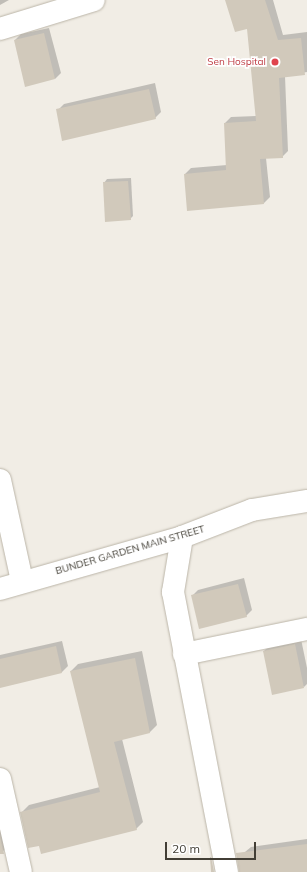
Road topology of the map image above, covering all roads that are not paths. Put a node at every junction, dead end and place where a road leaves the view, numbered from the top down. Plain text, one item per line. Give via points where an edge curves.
1 (94, 0) edge
2 (0, 29) edge
3 (0, 480) edge
4 (307, 501) edge
5 (182, 537) junction
6 (22, 581) junction
7 (0, 589) edge
8 (307, 629) edge
9 (184, 654) junction
10 (0, 779) edge
11 (21, 872) edge
12 (227, 872) edge

1 - 2 street
3 - 6 street
4 - 5 street, BUNDER GARDEN MAIN STREET via 252,510
5 - 6 street, BUNDER GARDEN MAIN STREET
5 - 9 street via 173,592
6 - 7 street, BUNDER GARDEN MAIN STREET
8 - 9 street
9 - 12 street
10 - 11 street

